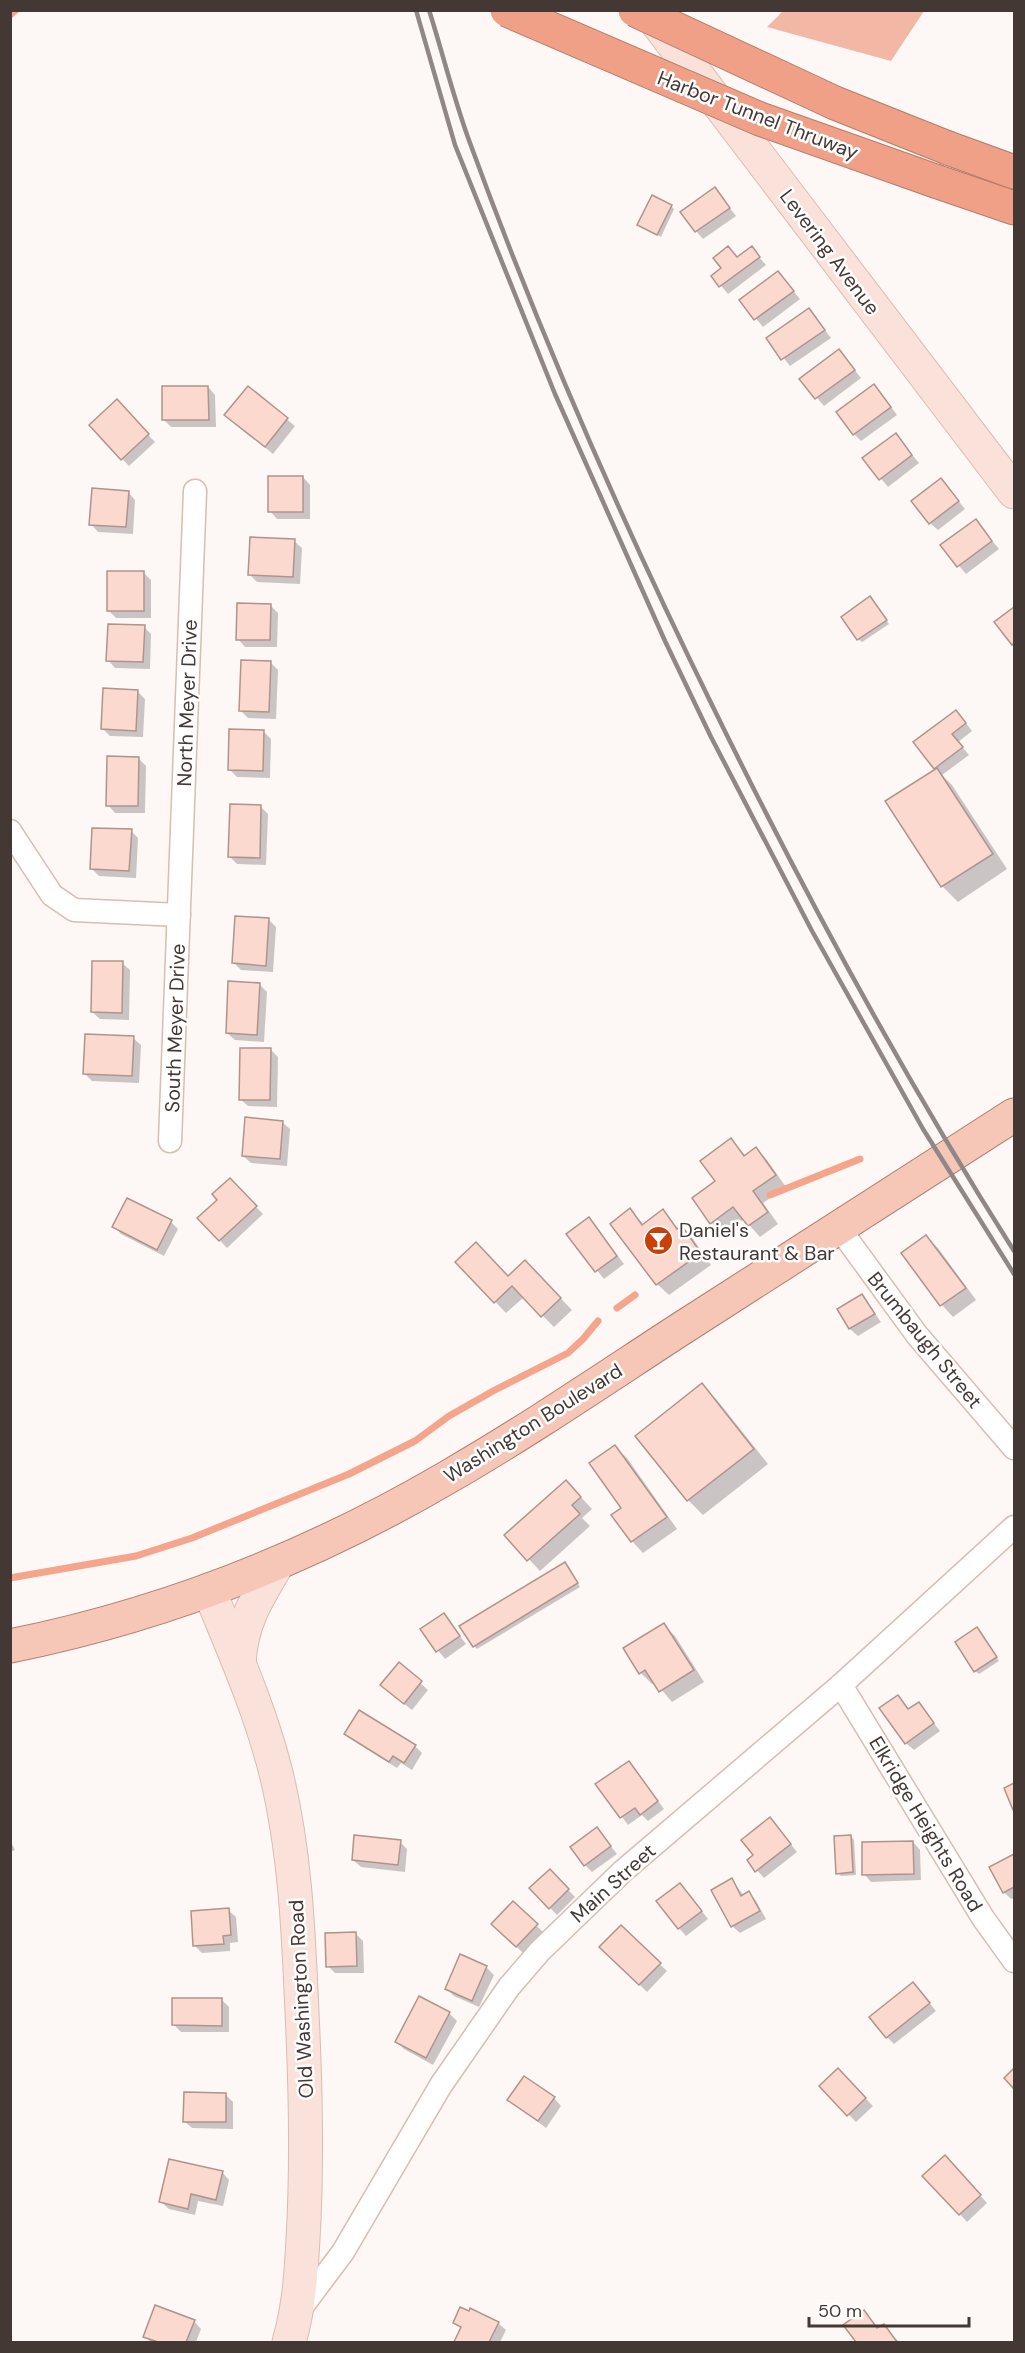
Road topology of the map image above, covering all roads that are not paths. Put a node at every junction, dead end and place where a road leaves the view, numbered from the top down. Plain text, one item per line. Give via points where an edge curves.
1 (507, 10) edge
2 (635, 10) edge
3 (648, 10) edge
4 (1014, 172) edge
5 (1014, 208) edge
6 (195, 491) dead end
7 (1014, 492) edge
8 (10, 831) edge
9 (179, 915) junction
10 (1014, 1115) edge
11 (170, 1142) dead end
12 (839, 1228) junction
13 (1014, 1448) edge
14 (1014, 1527) edge
15 (278, 1563) junction
16 (209, 1590) junction
17 (10, 1646) edge
18 (239, 1662) junction
19 (842, 1685) junction
20 (1014, 1961) edge
21 (293, 2328) edge

1 - 5 highway, Harbor Tunnel Thruway, bridge via 760,119
2 - 4 highway, Harbor Tunnel Thruway, bridge via 835,103
3 - 7 street, Levering Avenue
6 - 9 street, North Meyer Drive
8 - 9 street via 52,894 74,910
9 - 11 street, South Meyer Drive
10 - 12 main road, Washington Boulevard
12 - 13 street, Brumbaugh Street via 917,1335
12 - 15 main road, Washington Boulevard via 448,1477
14 - 19 street, Main Street
15 - 16 main road, Washington Boulevard
15 - 18 street, Old Washington Road via 249,1613 241,1637
16 - 17 main road, Washington Boulevard via 89,1627
16 - 18 street, Old Washington Road
18 - 21 street, Old Washington Road via 275,1769 294,1880 307,2132 306,2195
19 - 20 street, Elkridge Heights Road via 983,1918
19 - 21 street, Main Street via 623,1871 548,1943 509,1987 441,2085 343,2252

